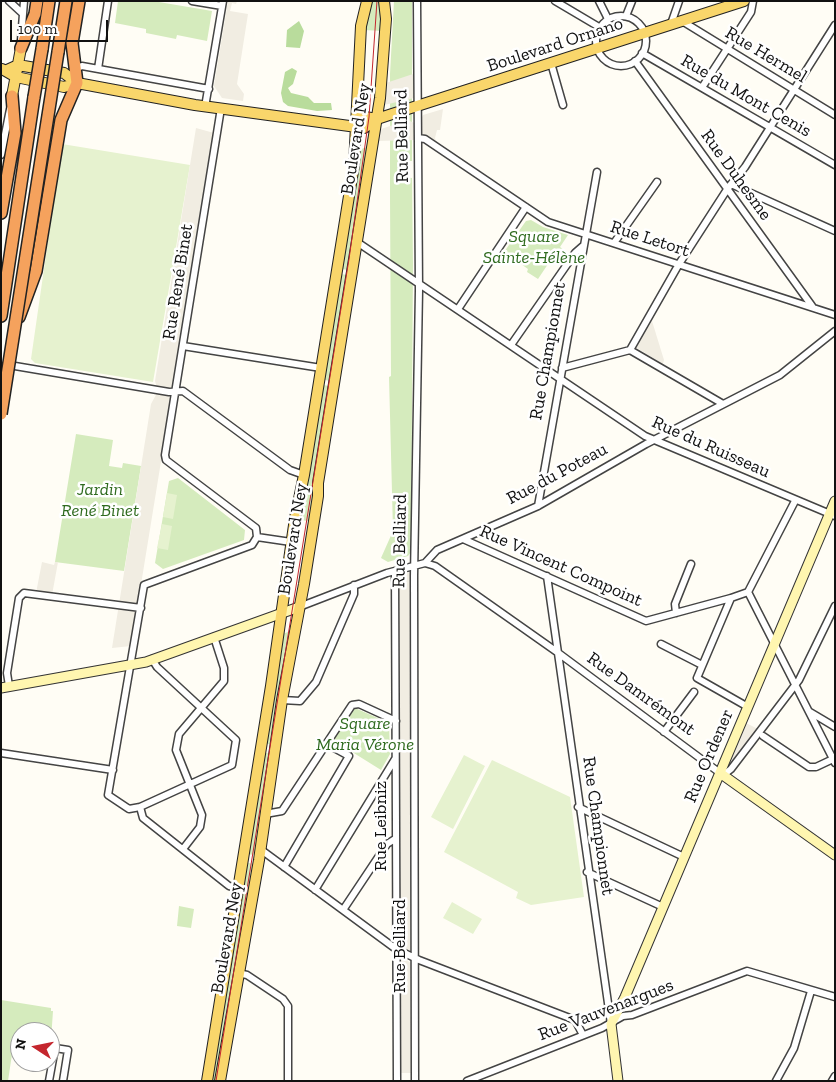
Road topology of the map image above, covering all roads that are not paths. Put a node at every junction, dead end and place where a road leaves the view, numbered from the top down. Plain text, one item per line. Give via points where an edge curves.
1 (9, 1) edge
2 (24, 1) edge
3 (37, 1) edge
4 (49, 1) edge
5 (66, 1) edge
6 (79, 1) edge
7 (108, 1) edge
8 (192, 1) edge
9 (367, 1) edge
10 (384, 1) edge
11 (417, 1) edge
12 (554, 1) edge
13 (599, 1) edge
14 (632, 1) edge
15 (679, 1) edge
16 (744, 1) edge
17 (754, 1) edge
18 (223, 4) edge
19 (19, 11) junction
20 (626, 16) junction
21 (608, 19) junction
22 (682, 21) junction
23 (671, 24) junction
24 (835, 25) edge
25 (599, 27) junction
26 (644, 33) junction
27 (21, 48) junction
28 (596, 48) junction
29 (727, 49) junction
30 (642, 53) junction
31 (635, 61) junction
32 (551, 63) junction
33 (18, 65) junction
34 (616, 65) junction
35 (98, 69) junction
36 (3, 71) edge
37 (72, 72) junction
38 (614, 74) dead end
39 (16, 76) junction
40 (77, 83) junction
41 (703, 86) junction
42 (209, 89) junction
43 (794, 89) junction
44 (12, 96) junction
45 (563, 105) dead end
46 (206, 107) junction
47 (417, 107) junction
48 (221, 108) junction
49 (835, 115) edge
50 (377, 119) junction
51 (356, 126) junction
52 (769, 126) junction
53 (4, 127) edge
54 (418, 138) junction
55 (1, 155) edge
56 (835, 165) edge
57 (597, 172) dead end
58 (657, 182) dead end
59 (729, 186) junction
60 (526, 207) junction
61 (1, 214) edge
62 (835, 231) edge
63 (585, 234) junction
64 (357, 242) junction
65 (614, 244) junction
66 (583, 246) junction
67 (679, 264) junction
68 (416, 281) junction
69 (812, 306) junction
70 (458, 309) junction
71 (835, 315) edge
72 (1, 316) edge
73 (15, 328) junction
74 (835, 331) edge
75 (511, 345) junction
76 (184, 346) junction
77 (630, 350) junction
78 (15, 366) dead end
79 (321, 368) junction
80 (562, 368) junction
81 (560, 378) junction
82 (176, 392) junction
83 (723, 404) junction
84 (1, 414) edge
85 (653, 440) junction
86 (304, 475) junction
87 (796, 501) junction
88 (835, 501) edge
89 (538, 506) junction
90 (832, 515) edge
91 (258, 537) junction
92 (463, 539) junction
93 (291, 542) junction
94 (425, 563) junction
95 (414, 564) junction
96 (691, 564) dead end
97 (395, 571) junction
98 (547, 576) junction
99 (354, 585) junction
100 (748, 592) junction
101 (731, 598) junction
102 (835, 606) edge
103 (300, 607) junction
104 (140, 608) junction
105 (676, 613) junction
106 (281, 614) junction
107 (214, 637) junction
108 (662, 644) dead end
109 (774, 644) junction
110 (557, 652) junction
111 (152, 659) junction
112 (131, 665) junction
113 (702, 665) junction
114 (796, 685) junction
115 (5, 687) edge
116 (694, 692) dead end
117 (282, 700) junction
118 (748, 707) junction
119 (202, 709) junction
120 (810, 712) junction
121 (396, 721) junction
122 (835, 727) edge
123 (664, 732) junction
124 (763, 736) dead end
125 (327, 744) junction
126 (1, 753) edge
127 (396, 758) junction
128 (834, 761) edge
129 (113, 770) junction
130 (720, 773) junction
131 (190, 784) junction
132 (578, 807) junction
133 (140, 808) junction
134 (265, 814) junction
135 (395, 838) junction
136 (183, 849) junction
137 (260, 849) junction
138 (835, 855) edge
139 (684, 857) junction
140 (284, 867) junction
141 (587, 872) junction
142 (238, 888) junction
143 (315, 890) junction
144 (663, 907) junction
145 (343, 910) junction
146 (396, 949) junction
147 (414, 958) junction
148 (238, 974) junction
149 (811, 991) junction
150 (835, 997) edge
151 (610, 1024) junction
152 (583, 1035) junction
153 (835, 1076) edge
154 (49, 1081) edge
155 (63, 1081) edge
156 (207, 1081) edge
157 (220, 1081) edge
158 (288, 1081) edge
159 (397, 1081) edge
160 (415, 1081) edge
161 (467, 1081) edge
162 (618, 1081) edge
163 (776, 1081) edge
164 (832, 1081) edge

1 - 19 street
2 - 19 street
3 - 27 highway
4 - 72 highway, bridge
5 - 73 highway, bridge
6 - 37 highway via 72,43
7 - 35 street
8 - 18 street
9 - 51 main road, Boulevard Ney via 361,26
10 - 50 main road, Boulevard Ney via 386,19
11 - 47 street, Rue Belliard
12 - 25 street
13 - 21 street
14 - 20 street
15 - 23 street
16 - 22 main road, Boulevard Ornano
17 - 29 street via 751,12
18 - 42 street
19 - 27 street
20 - 21 street
20 - 26 street via 638,22
21 - 25 street
22 - 23 main road, Boulevard Ornano
22 - 29 street, Rue Hermel
23 - 26 main road, Boulevard Ornano
24 - 43 street
25 - 28 street
26 - 28 main road, Boulevard Ornano
26 - 30 street via 646,41
27 - 33 main road
28 - 32 main road, Boulevard Ornano
28 - 34 street via 600,56
29 - 41 street
29 - 43 street, Rue Hermel
30 - 31 street
30 - 41 street, Rue du Mont Cenis
31 - 34 street
31 - 59 street, Rue Duhesme
32 - 45 street
32 - 47 main road, Boulevard Ornano
33 - 36 main road
33 - 37 main road
33 - 39 main road
34 - 38 street
35 - 37 street via 82,66
35 - 42 street
36 - 39 main road
37 - 40 highway
39 - 40 main road via 64,87
39 - 44 main road
40 - 46 main road
40 - 73 highway, bridge via 60,120 36,271
41 - 52 street, Rue du Mont Cenis
42 - 46 street
43 - 49 street, Rue Hermel
43 - 52 street
44 - 53 street
44 - 61 highway via 16,133
46 - 48 main road
47 - 50 main road, Boulevard Ornano
47 - 54 street, Rue Belliard
48 - 51 main road via 343,127
48 - 76 street, Rue René Binet
50 - 51 main road, Boulevard Ornano via 365,117
50 - 64 main road, Boulevard Ney
51 - 79 main road, Boulevard Ney via 354,165
52 - 56 street, Rue du Mont Cenis
52 - 59 street
53 - 55 street
54 - 60 street, Rue Letort via 425,139
54 - 68 street, Rue Belliard
57 - 63 street, Rue Championnet
58 - 65 street
59 - 62 street
59 - 67 street
59 - 69 street, Rue Duhesme
60 - 63 street, Rue Letort via 548,222
60 - 70 street
63 - 65 street, Rue Letort
63 - 66 street, Rue Championnet
64 - 68 street, Rue du Ruisseau
64 - 103 main road, Boulevard Ney
65 - 67 street, Rue Letort
66 - 75 street
66 - 80 street, Rue Championnet
67 - 69 street, Rue Letort
67 - 77 street
68 - 70 street, Rue du Ruisseau
68 - 95 street, Rue Belliard
69 - 71 street, Rue Letort
70 - 75 street, Rue du Ruisseau
73 - 84 highway, bridge
74 - 83 street, Rue du Poteau via 780,375
75 - 81 street, Rue du Ruisseau
76 - 79 street
76 - 82 street, Rue René Binet
77 - 80 street
77 - 83 street
78 - 82 street
79 - 86 main road, Boulevard Ney
80 - 81 street, Rue Championnet
81 - 85 street, Rue du Ruisseau
81 - 89 street, Rue Championnet
82 - 86 street via 183,391 194,397 290,470
82 - 91 street, Rue René Binet via 166,460 256,528
83 - 85 street, Rue du Poteau
85 - 87 street, Rue du Ruisseau
85 - 89 street, Rue du Poteau
86 - 93 main road, Boulevard Ney
87 - 90 street, Rue du Ruisseau
87 - 100 street
88 - 90 main road, Rue Ordener
89 - 92 street, Rue du Poteau
90 - 109 main road, Rue Ordener
91 - 93 street
91 - 104 street via 252,546 144,585
92 - 94 street, Rue du Poteau via 437,550
92 - 98 street, Rue Vincent Compoint
93 - 106 main road, Boulevard Ney
94 - 95 street
94 - 110 street, Rue Damrémont via 434,566
95 - 97 street
95 - 147 street, Rue Belliard
96 - 105 street via 675,604
97 - 99 street
97 - 121 street, Rue Leibniz
98 - 105 street, Rue Vincent Compoint via 646,621
98 - 110 street, Rue Championnet
99 - 103 street
99 - 117 street via 354,594 316,682 300,701
100 - 101 street
100 - 109 street
101 - 105 street
101 - 113 street
102 - 114 street
103 - 106 main road
103 - 117 main road, Boulevard Ney
104 - 112 street
104 - 115 street via 24,593 19,598
106 - 107 main road
106 - 142 main road, Boulevard Ney
107 - 111 main road
107 - 119 street via 225,678
108 - 113 street
109 - 114 street
109 - 118 main road, Rue Ordener
110 - 123 street, Rue Damrémont
110 - 132 street, Rue Championnet
111 - 112 main road
111 - 119 street
112 - 115 main road
112 - 129 street
113 - 118 street via 697,678
114 - 120 street
114 - 130 street via 731,769
116 - 123 street
117 - 134 main road, Boulevard Ney
118 - 130 main road, Rue Ordener
119 - 131 street via 179,734 176,750
119 - 131 street via 236,740 232,765
120 - 122 street
120 - 128 street
121 - 125 street via 352,705
121 - 127 street, Rue Leibniz
123 - 130 street, Rue Damrémont
124 - 128 street via 809,767
125 - 134 street via 282,811
125 - 140 street via 349,756
126 - 129 street
127 - 135 street, Rue Leibniz
127 - 143 street
129 - 133 street via 108,795 129,809
130 - 138 main road, Rue Damrémont
130 - 139 main road, Rue Ordener
131 - 133 street
131 - 136 street via 202,811 202,819 200,827
132 - 139 street
132 - 141 street, Rue Championnet
133 - 136 street via 143,818
134 - 137 main road, Boulevard Ney
135 - 145 street via 387,844
135 - 146 street, Rue Leibniz
136 - 142 street via 229,886
137 - 140 street
137 - 148 main road, Boulevard Ney
139 - 144 main road, Rue Ordener
140 - 143 street
141 - 144 street
141 - 151 street, Rue Championnet
142 - 156 main road, Boulevard Ney
143 - 145 street
144 - 151 main road, Rue Ordener
145 - 146 street
146 - 147 street
146 - 159 street, Rue Leibniz
147 - 152 street via 575,1020
147 - 160 street, Rue Belliard
148 - 157 main road, Boulevard Ney
148 - 158 street via 247,975 288,1006
149 - 150 street
149 - 151 street, Rue Vauvenargues via 747,971 623,1016
149 - 163 street via 794,1048
151 - 152 street, Rue Vauvenargues
151 - 162 main road, Rue Championnet
152 - 161 street, Rue Vauvenargues
153 - 164 street
154 - 155 street via 54,1048 68,1050

